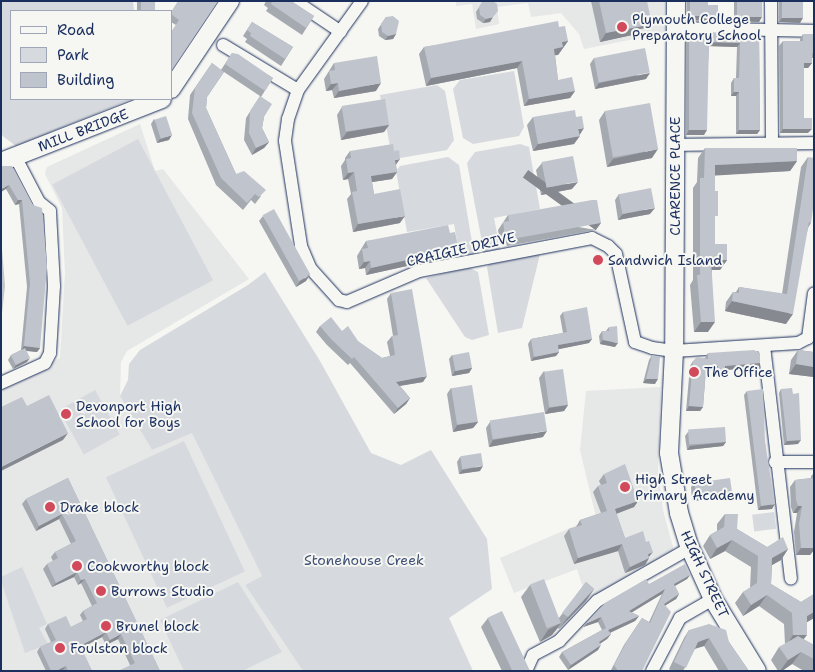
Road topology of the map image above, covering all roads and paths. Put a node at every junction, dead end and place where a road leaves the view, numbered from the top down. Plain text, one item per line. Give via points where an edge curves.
1 (230, 1) edge
2 (295, 1) edge
3 (362, 1) edge
4 (676, 1) edge
5 (771, 4) edge
6 (676, 28) junction
7 (770, 30) junction
8 (814, 31) edge
9 (341, 32) junction
10 (223, 45) dead end
11 (172, 88) edge
12 (298, 90) junction
13 (157, 102) edge
14 (772, 142) junction
15 (814, 143) edge
16 (675, 145) junction
17 (6, 157) edge
18 (814, 293) edge
19 (764, 346) junction
20 (674, 351) junction
21 (1, 383) edge
22 (775, 462) junction
23 (814, 462) edge
24 (690, 548) junction
25 (791, 578) dead end
26 (713, 599) junction
27 (526, 671) edge
28 (652, 671) edge
29 (757, 671) edge

1 - 11 street
2 - 9 street
3 - 9 street, CRAIGIE DRIVE
4 - 6 street, CLARENCE PLACE
5 - 7 street
6 - 7 street
6 - 16 street, CLARENCE PLACE
7 - 8 street
7 - 14 street
9 - 12 street, CRAIGIE DRIVE
10 - 12 street
12 - 20 street, CRAIGIE DRIVE via 288,119 285,141 295,218 301,246 312,269 339,300 347,302 419,271 592,238 616,254 635,342
13 - 17 street, MILL BRIDGE
14 - 15 street
14 - 16 street
16 - 20 street, CLARENCE PLACE
17 - 21 street via 39,202 50,211 54,286 50,353 45,363
18 - 19 street via 808,338 798,343
19 - 20 street
19 - 22 street
20 - 24 street, HIGH STREET via 669,453 679,513
22 - 23 street
22 - 25 street
24 - 26 street, HIGH STREET
24 - 27 street via 597,601 560,641 532,655
26 - 28 street via 680,618
26 - 29 street, HIGH STREET

